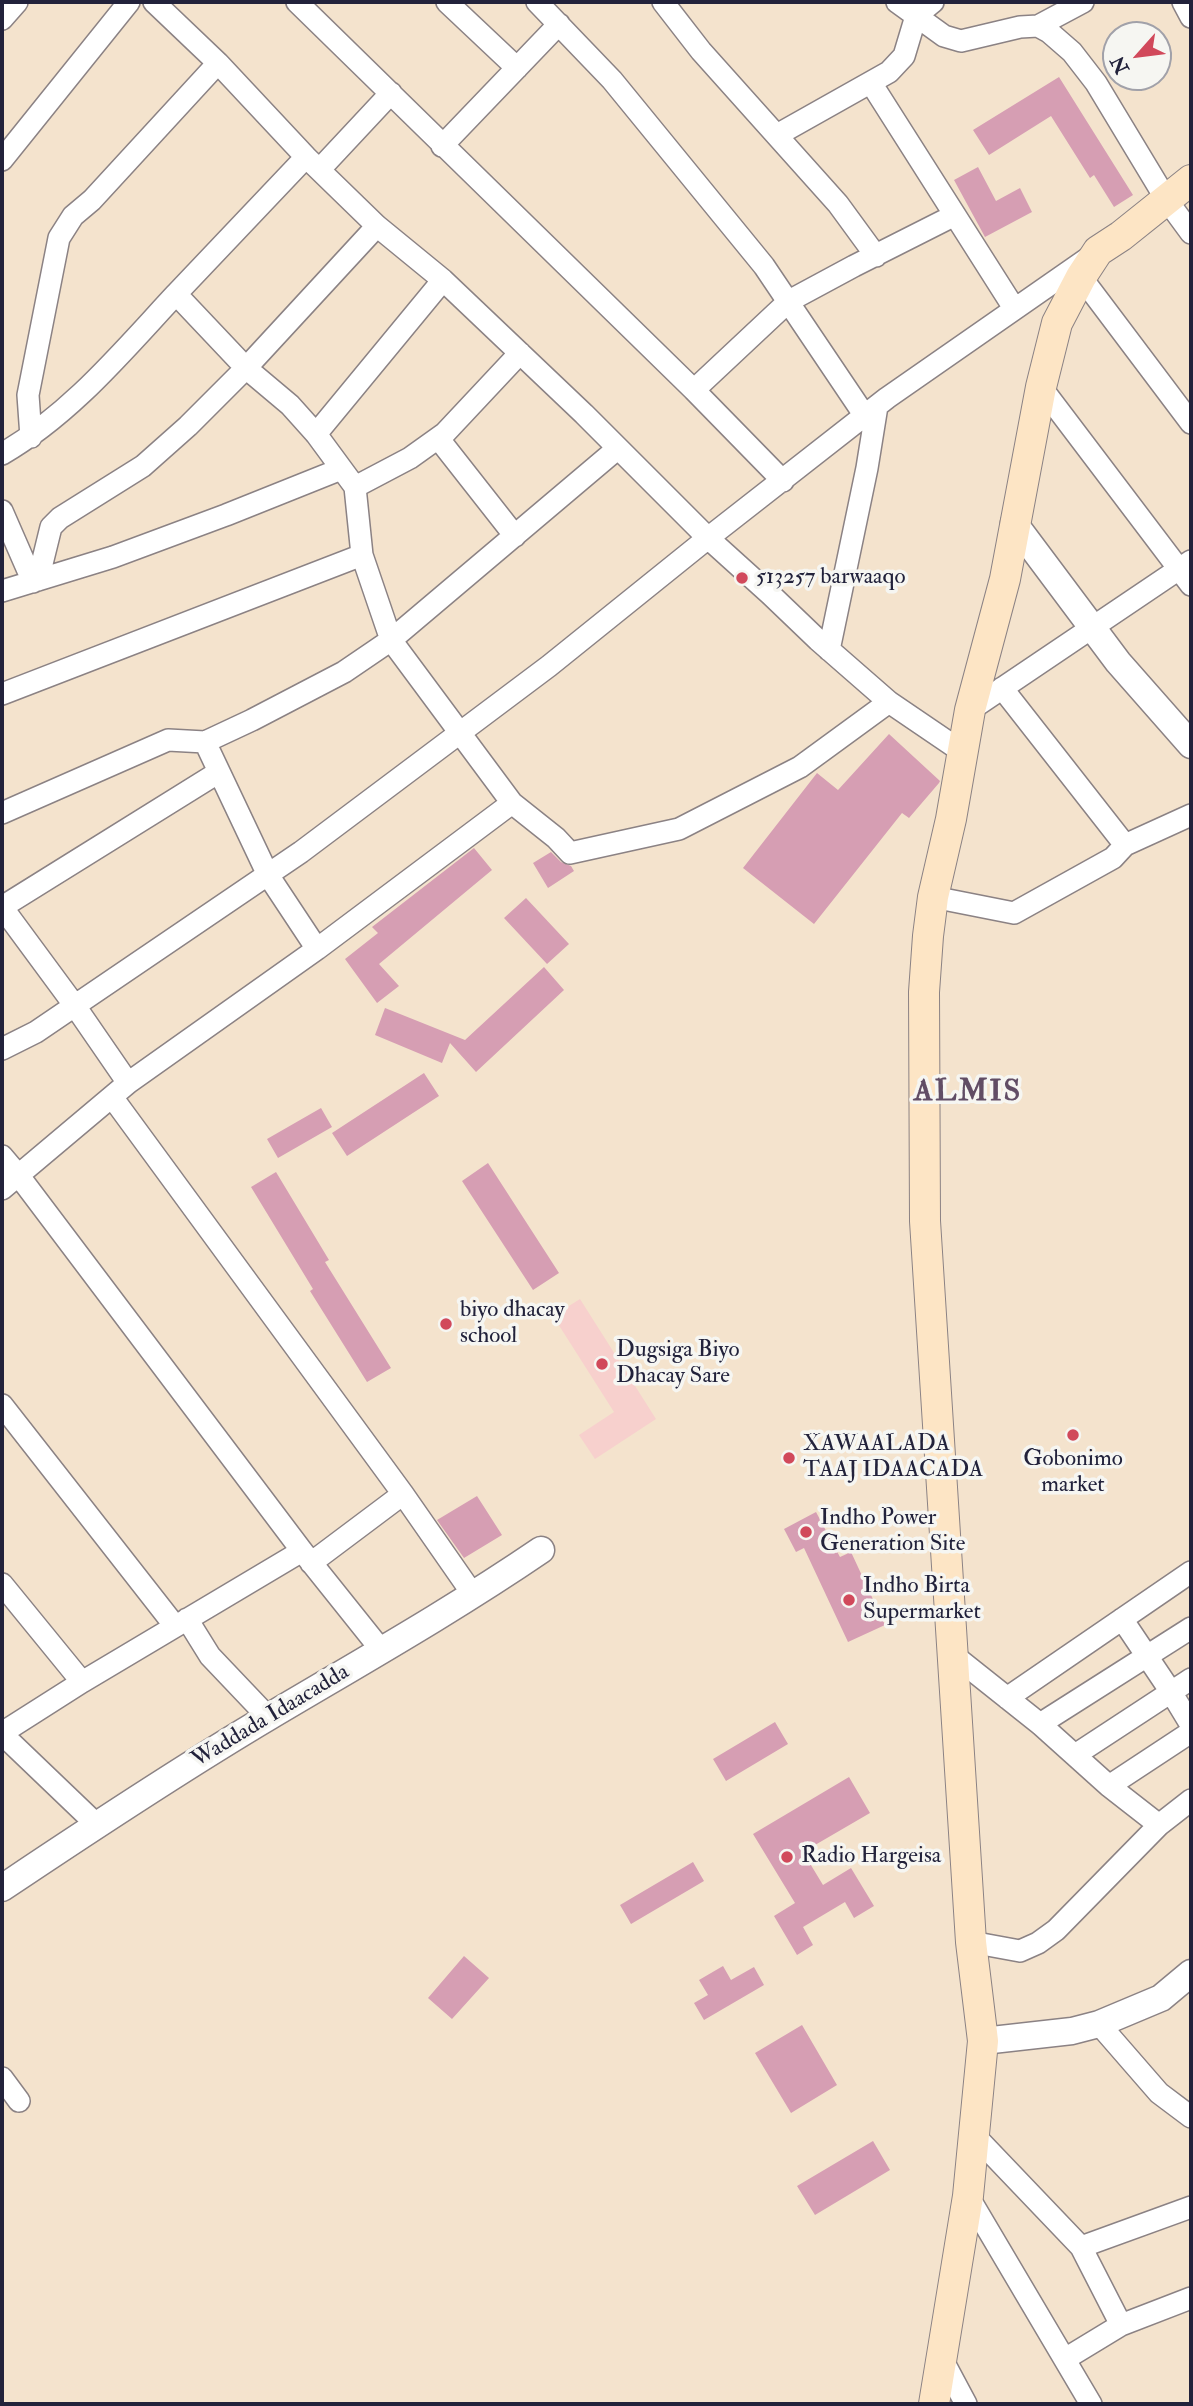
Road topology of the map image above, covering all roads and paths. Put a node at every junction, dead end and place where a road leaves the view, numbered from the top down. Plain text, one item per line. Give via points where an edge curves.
1 (17, 2) edge
2 (129, 2) edge
3 (155, 2) edge
4 (298, 2) edge
5 (447, 2) edge
6 (537, 2) edge
7 (663, 2) edge
8 (897, 2) edge
9 (933, 2) edge
10 (1083, 2) edge
11 (1183, 2) edge
12 (916, 16) junction
13 (1191, 17) edge
14 (2, 19) edge
15 (559, 24) junction
16 (1038, 26) junction
17 (218, 63) junction
18 (517, 68) junction
19 (871, 83) junction
20 (391, 93) junction
21 (777, 135) junction
22 (442, 146) junction
23 (2, 160) edge
24 (313, 163) junction
25 (1191, 180) edge
26 (1166, 199) junction
27 (955, 215) junction
28 (377, 226) junction
29 (1191, 233) edge
30 (1098, 251) junction
31 (876, 256) junction
32 (1081, 277) junction
33 (443, 280) junction
34 (176, 294) junction
35 (789, 302) junction
36 (1014, 308) junction
37 (520, 353) junction
38 (246, 368) junction
39 (1041, 387) junction
40 (694, 390) junction
41 (871, 411) junction
42 (1191, 423) edge
43 (316, 434) junction
44 (31, 437) junction
45 (438, 438) junction
46 (617, 449) junction
47 (2, 454) edge
48 (341, 469) junction
49 (783, 481) junction
50 (355, 487) junction
51 (2, 511) edge
52 (1014, 523) junction
53 (515, 536) junction
54 (708, 538) junction
55 (362, 555) junction
56 (1187, 572) edge
57 (35, 581) junction
58 (2, 591) edge
59 (1092, 627) junction
60 (391, 640) junction
61 (829, 650) junction
62 (1002, 688) junction
63 (2, 694) edge
64 (890, 702) junction
65 (970, 710) junction
66 (459, 733) junction
67 (205, 742) junction
68 (1191, 745) edge
69 (964, 753) junction
70 (219, 772) junction
71 (512, 803) junction
72 (2, 813) edge
73 (1191, 815) edge
74 (1125, 845) junction
75 (268, 875) junction
76 (933, 897) junction
77 (317, 949) junction
78 (75, 1006) junction
79 (2, 1049) edge
80 (120, 1090) junction
81 (2, 1156) edge
82 (19, 1176) junction
83 (2, 1189) edge
84 (2, 1405) edge
85 (403, 1494) junction
86 (541, 1550) dead end
87 (306, 1557) junction
88 (1191, 1572) edge
89 (2, 1584) edge
90 (474, 1596) junction
91 (1122, 1619) junction
92 (181, 1623) junction
93 (1191, 1628) edge
94 (382, 1651) junction
95 (952, 1654) junction
96 (1147, 1657) junction
97 (1191, 1679) edge
98 (82, 1682) junction
99 (1171, 1692) junction
100 (1007, 1698) junction
101 (268, 1717) junction
102 (1040, 1724) junction
103 (1191, 1726) edge
104 (1191, 1732) edge
105 (2, 1734) edge
106 (1074, 1755) junction
107 (1109, 1786) junction
108 (1191, 1800) edge
109 (96, 1824) junction
110 (1159, 1825) junction
111 (2, 1888) edge
112 (971, 1942) junction
113 (1191, 1973) edge
114 (1099, 2024) junction
115 (983, 2041) junction
116 (2, 2078) edge
117 (19, 2101) dead end
118 (1191, 2117) edge
119 (974, 2135) junction
120 (968, 2196) junction
121 (1191, 2207) edge
122 (1081, 2248) junction
123 (1191, 2298) edge
124 (1121, 2325) junction
125 (1065, 2359) junction
126 (943, 2360) junction
127 (934, 2404) edge
128 (966, 2404) edge
129 (1091, 2404) edge

1 - 14 street
2 - 23 street
3 - 17 street
4 - 20 street
5 - 18 street
6 - 15 street
7 - 21 street
8 - 12 street
9 - 12 street
10 - 16 street
11 - 13 street
12 - 16 street via 944,36 961,41
12 - 19 street via 904,56
15 - 18 street
15 - 35 street via 620,91
16 - 26 street via 1072,52 1096,83
17 - 24 street
17 - 44 street via 73,216 59,238 28,395
18 - 22 street
19 - 21 street
19 - 27 street
20 - 22 street
20 - 24 street
21 - 31 street via 838,204
22 - 40 street
24 - 28 street
24 - 34 street
25 - 26 main road
26 - 29 street
26 - 30 main road
27 - 31 street
27 - 36 street
28 - 33 street
28 - 38 street
30 - 32 main road
30 - 36 street
31 - 35 street
32 - 39 main road via 1057,323
32 - 42 street
33 - 37 street
33 - 43 street
34 - 38 street
34 - 44 street via 94,383
35 - 40 street
35 - 41 street
36 - 41 street
37 - 45 street
37 - 46 street
38 - 43 street
38 - 57 street via 143,466 51,527
39 - 52 main road
39 - 56 street
40 - 49 street
41 - 49 street
41 - 61 street via 867,468
43 - 48 street
44 - 47 street
45 - 50 street
45 - 53 street
46 - 53 street
46 - 54 street
48 - 50 street
48 - 57 street via 126,552
49 - 54 street
50 - 55 street
51 - 57 street
52 - 59 street
52 - 65 main road via 1005,579
53 - 60 street
54 - 61 street
54 - 66 street
55 - 60 street
55 - 63 street
56 - 59 street
57 - 58 street
59 - 62 street
59 - 68 street
60 - 66 street
60 - 67 street via 344,672
61 - 64 street
62 - 65 street
62 - 74 street
64 - 69 street
64 - 71 street via 800,767 679,829 570,853
65 - 69 main road
66 - 71 street
66 - 75 street
67 - 70 street
67 - 72 street via 168,740
69 - 76 main road
70 - 75 street
70 - 78 street via 2,907
71 - 77 street
73 - 74 street
74 - 76 street via 1113,858 1014,913
75 - 77 street
75 - 78 street
76 - 95 main road via 924,992 925,1221
77 - 80 street
78 - 79 street
78 - 80 street
80 - 82 street
80 - 85 street
81 - 82 street
82 - 83 street
82 - 87 street
84 - 92 street
85 - 87 street
85 - 90 street
86 - 90 street, Waddada Idaacadda
87 - 92 street
87 - 94 street
88 - 91 street
89 - 98 street
90 - 94 street, Waddada Idaacadda
91 - 96 street
91 - 100 street
92 - 98 street
92 - 101 street
93 - 96 street
94 - 101 street, Waddada Idaacadda
95 - 100 street
95 - 112 main road
96 - 99 street
96 - 102 street
97 - 99 street
98 - 105 street
99 - 103 street
99 - 106 street
100 - 102 street
101 - 109 street, Waddada Idaacadda
102 - 106 street
104 - 107 street
105 - 109 street
106 - 107 street
107 - 110 street
108 - 110 street
109 - 111 street, Waddada Idaacadda
110 - 112 street via 1038,1943 1020,1951
112 - 115 main road
113 - 114 street via 1161,1998
114 - 115 street
114 - 118 street via 1159,2093
115 - 119 main road
116 - 117 street
119 - 120 main road
119 - 122 street
120 - 125 street
120 - 126 main road
121 - 122 street
122 - 124 street
123 - 124 street
124 - 125 street
125 - 129 street
126 - 127 main road
126 - 128 street

